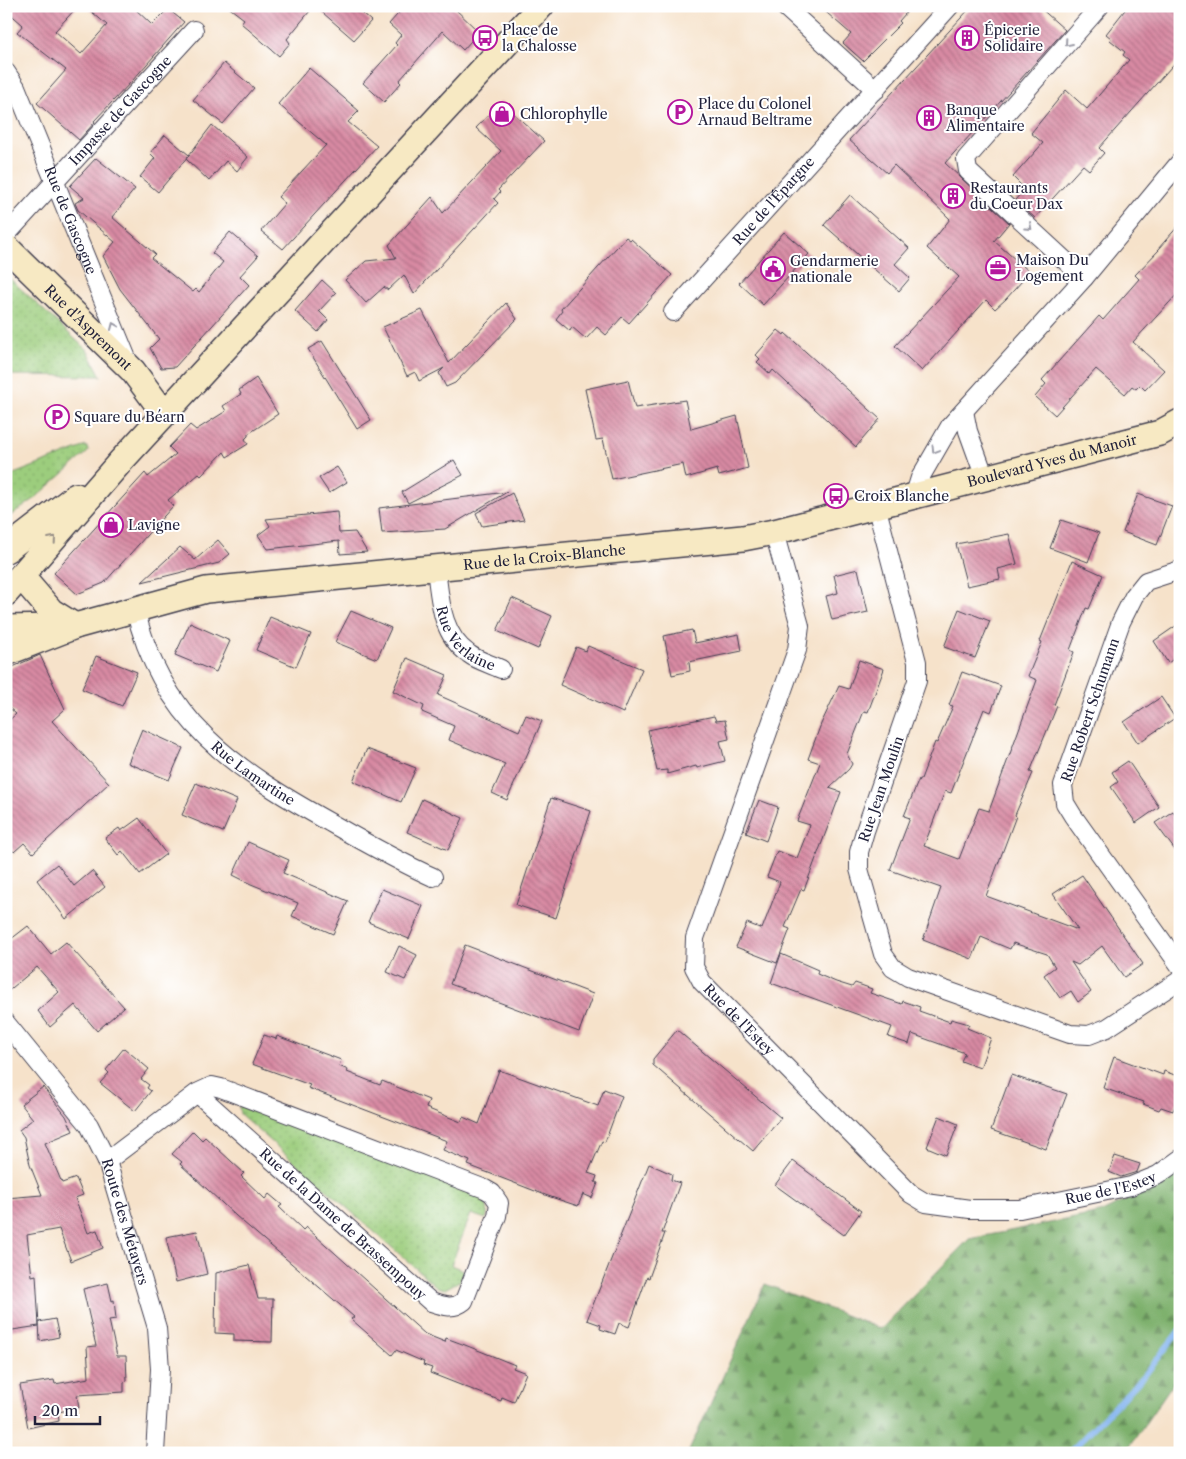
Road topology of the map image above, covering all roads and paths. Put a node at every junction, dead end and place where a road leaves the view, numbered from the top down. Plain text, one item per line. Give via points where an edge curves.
1 (541, 6) edge
2 (784, 6) edge
3 (950, 6) edge
4 (1100, 6) edge
5 (194, 30) dead end
6 (6, 72) edge
7 (876, 90) junction
8 (1180, 162) edge
9 (54, 182) junction
10 (6, 235) edge
11 (6, 246) edge
12 (1084, 278) junction
13 (673, 312) dead end
14 (132, 371) junction
15 (964, 412) junction
16 (164, 413) junction
17 (1173, 430) edge
18 (121, 461) junction
19 (985, 478) junction
20 (914, 497) junction
21 (876, 505) junction
22 (774, 532) junction
23 (6, 550) edge
24 (436, 569) junction
25 (1180, 570) edge
26 (14, 584) edge
27 (135, 608) junction
28 (75, 626) junction
29 (6, 628) edge
30 (6, 653) edge
31 (501, 668) dead end
32 (433, 877) dead end
33 (1180, 966) edge
34 (1180, 980) edge
35 (6, 1023) edge
36 (197, 1093) junction
37 (1180, 1159) edge
38 (107, 1161) junction
39 (155, 1453) edge

1 - 16 main road
2 - 7 street
3 - 7 street, Rue de l'Épargne
4 -> 12 street via 966,159 968,171
5 - 9 street, Impasse de Gascogne
6 - 9 street, Rue de Gascogne via 16,86
7 - 13 street, Rue de l'Épargne
8 - 12 street
9 - 10 street, Impasse de Gascogne
14 -> 9 street, Rue de Gascogne
11 - 14 main road, Rue d'Aspremont
12 - 15 street
14 - 16 main road, Rue d'Aspremont
15 - 19 street
15 -> 20 street via 950,426 934,452
16 - 18 main road
17 - 19 main road, Boulevard Yves du Manoir
18 - 23 main road
26 -> 18 main road
19 - 20 main road, Boulevard Yves du Manoir
20 - 21 main road, Rue de la Croix-Blanche
21 - 22 main road, Rue de la Croix-Blanche
21 - 34 street, Rue Jean Moulin via 917,662 917,681 859,852 858,869 883,954 893,968 908,977 1070,1034 1089,1035 1107,1028
22 - 24 main road, Rue de la Croix-Blanche via 743,538
22 - 37 street, Rue de l'Estey via 800,626 797,650 694,938 694,967 702,982 911,1194 926,1202 970,1209 1020,1209 1131,1186 1158,1175
24 - 27 main road, Rue de la Croix-Blanche via 206,590
24 - 31 street, Rue Verlaine via 449,634 469,654
25 - 33 street, Rue Robert Schumann via 1146,581 1134,596 1121,622 1063,785 1065,803 1073,816
26 - 28 main road
27 - 28 main road, Rue de la Croix-Blanche
27 - 32 street, Rue Lamartine via 152,660 174,700 203,735 228,758 306,809
28 - 29 main road, Rue de la Croix-Blanche
28 - 30 main road, Rue de la Croix-Blanche
35 - 38 street, Route des Métayers via 89,1125
36 - 36 street, Rue de la Dame de Brassempouy via 212,1086 221,1088 492,1193 499,1203 497,1216 464,1300 452,1307 431,1302
36 - 38 street, Rue de la Dame de Brassempouy
38 - 39 street, Route des Métayers via 157,1328 160,1369

